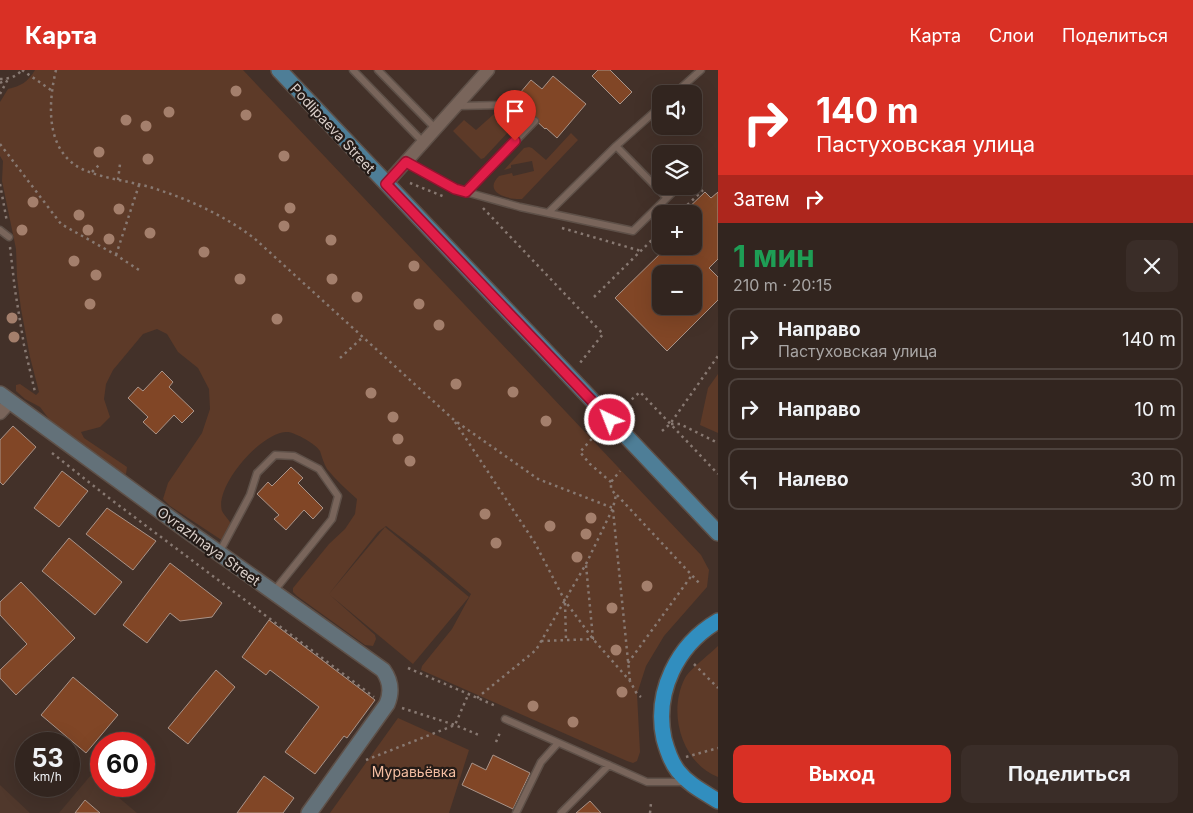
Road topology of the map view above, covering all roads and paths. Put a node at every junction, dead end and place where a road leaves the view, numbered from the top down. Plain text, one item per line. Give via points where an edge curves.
1 (22, 70) edge
2 (56, 70) edge
3 (279, 70) edge
4 (354, 70) edge
5 (378, 70) edge
6 (488, 70) edge
7 (701, 70) edge
8 (0, 79) edge
9 (8, 79) junction
10 (0, 83) edge
11 (684, 85) edge
12 (51, 90) junction
13 (0, 94) edge
14 (456, 106) junction
15 (652, 114) edge
16 (535, 120) dead end
17 (528, 128) junction
18 (436, 129) junction
19 (424, 143) junction
20 (0, 144) edge
21 (616, 146) junction
22 (406, 162) junction
23 (100, 164) dead end
24 (120, 164) dead end
25 (92, 172) junction
26 (118, 180) junction
27 (0, 184) edge
28 (386, 184) junction
29 (139, 185) junction
30 (703, 190) dead end
31 (466, 192) junction
32 (669, 195) edge
33 (666, 198) junction
34 (687, 205) edge
35 (482, 207) dead end
36 (548, 213) junction
37 (0, 230) edge
38 (9, 237) junction
39 (652, 240) edge
40 (116, 255) junction
41 (139, 270) dead end
42 (594, 297) dead end
43 (363, 337) junction
44 (718, 356) edge
45 (340, 358) dead end
46 (580, 363) dead end
47 (35, 392) dead end
48 (3, 403) edge
49 (622, 408) dead end
50 (454, 420) junction
51 (670, 424) junction
52 (662, 431) dead end
53 (596, 434) dead end
54 (718, 443) edge
55 (47, 449) dead end
56 (620, 471) dead end
57 (718, 474) edge
58 (611, 482) junction
59 (616, 495) junction
60 (613, 508) junction
61 (718, 533) edge
62 (219, 554) junction
63 (586, 564) junction
64 (692, 575) junction
65 (702, 585) dead end
66 (273, 592) junction
67 (565, 601) junction
68 (718, 613) edge
69 (713, 624) edge
70 (593, 639) junction
71 (566, 640) junction
72 (542, 641) junction
73 (628, 663) junction
74 (694, 664) dead end
75 (408, 668) dead end
76 (630, 681) junction
77 (718, 688) edge
78 (370, 693) dead end
79 (468, 695) junction
80 (641, 697) dead end
81 (477, 698) junction
82 (496, 706) dead end
83 (402, 708) dead end
84 (505, 720) dead end
85 (455, 725) junction
86 (481, 736) dead end
87 (558, 743) junction
88 (718, 748) edge
89 (686, 757) dead end
90 (364, 760) dead end
91 (610, 765) junction
92 (688, 782) junction
93 (718, 801) edge
94 (652, 802) dead end
95 (309, 813) edge
96 (516, 813) edge
97 (561, 813) edge
98 (650, 813) edge

1 - 9 path
1 - 12 path
2 - 12 path
3 - 28 main road, Podlipaeva Street
4 - 19 lane
5 - 18 lane
6 - 14 street
7 - 11 lane
8 - 9 path
9 - 10 path
9 - 13 path
12 - 25 path via 53,136 65,155 80,168
14 - 17 lane via 503,105
14 - 18 street
15 - 21 lane
16 - 17 lane
17 - 31 lane
18 - 19 street
19 - 22 street
20 - 40 path via 61,224
21 - 33 lane
21 - 36 lane
22 - 28 street
22 - 31 lane
23 - 25 path
24 - 26 path
25 - 26 path
26 - 29 path
27 - 38 path
28 - 61 main road, Podlipaeva Street
29 - 40 path
29 - 43 path via 216,213 241,228
30 - 34 path
31 - 36 lane
32 - 33 lane
33 - 36 lane via 633,231
35 - 46 path via 603,334
37 - 38 lane
38 - 47 path via 21,326
39 - 42 path
40 - 41 path
43 - 45 path
43 - 50 path
44 - 51 path
48 - 62 street, Ovrazhnaya Street
49 - 51 path via 640,392
50 - 60 path via 538,480
50 - 67 path via 535,543
51 - 52 path
51 - 54 path via 680,424
51 - 57 path
53 - 58 path via 580,452
55 - 78 path
56 - 58 path
58 - 59 path via 611,489
59 - 60 path
59 - 64 path
60 - 63 path
60 - 73 path
62 - 66 street, Ovrazhnaya Street
62 - 66 lane via 250,495 257,473 275,455 294,456 319,469 338,496 332,519
63 - 67 path
63 - 70 path
64 - 65 path
64 - 73 path
66 - 95 street, Ovrazhnaya Street via 383,670 389,678 387,704
67 - 70 path
67 - 71 path
67 - 72 path
68 - 69 main road
69 - 92 highway via 676,662 666,683 662,702 662,729 669,754
70 - 71 path
70 - 76 path
71 - 72 path
72 - 81 path via 536,650
73 - 76 path
74 - 77 path
75 - 79 path
76 - 80 path
79 - 81 path
79 - 85 path
81 - 82 path
83 - 85 path
84 - 87 lane
85 - 86 path
85 - 90 path
87 - 91 lane
87 - 96 lane via 541,762
88 - 89 path
91 - 92 lane via 647,782
91 - 97 lane
92 - 93 highway
94 - 98 path

